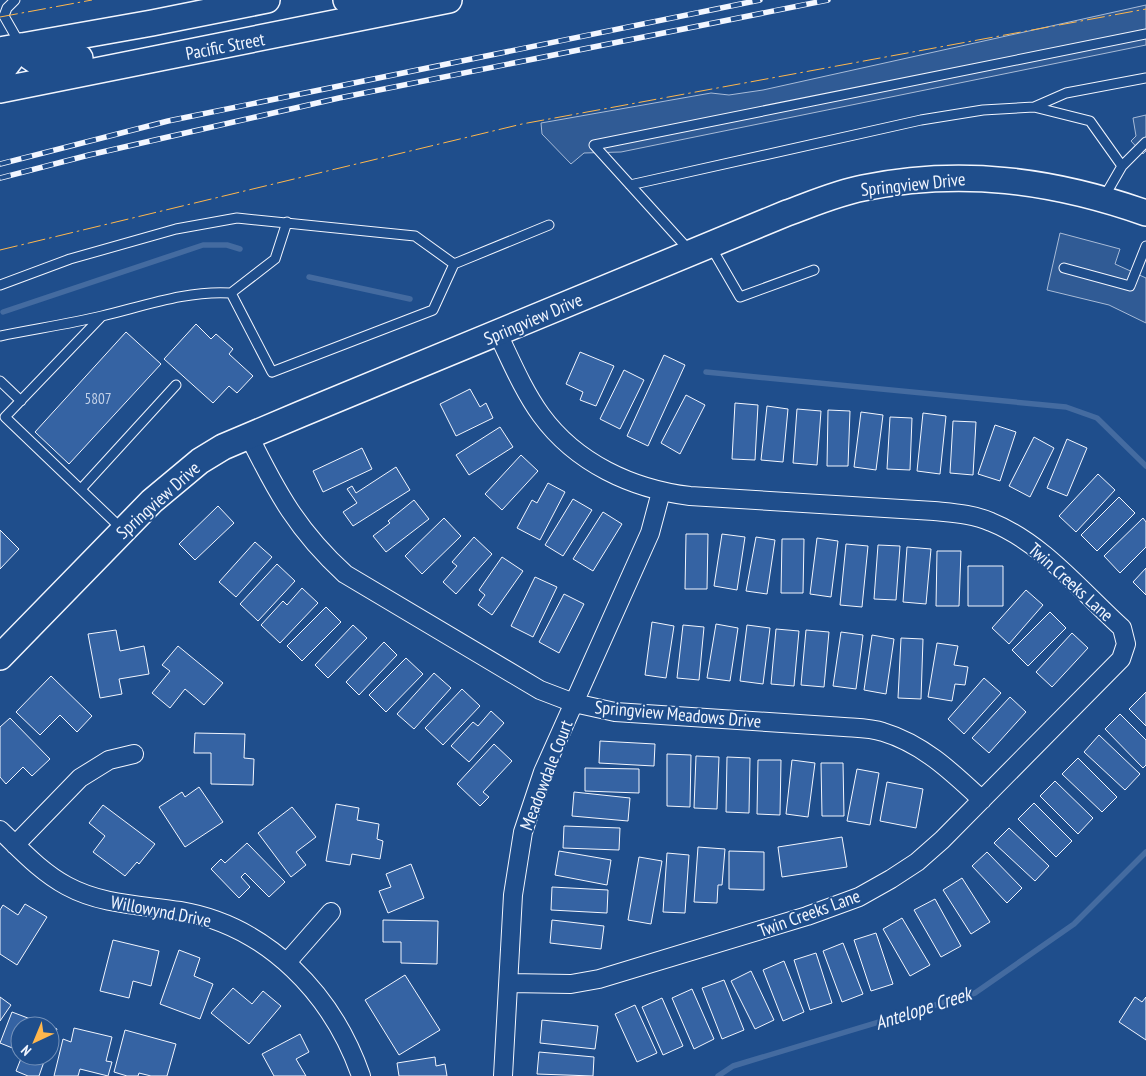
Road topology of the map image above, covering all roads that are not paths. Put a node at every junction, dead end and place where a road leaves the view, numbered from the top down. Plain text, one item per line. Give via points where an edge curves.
1 (15, 0) edge
2 (267, 0) edge
3 (346, 0) edge
4 (384, 0) edge
5 (450, 0) edge
6 (413, 3) edge
7 (1146, 34) edge
8 (10, 48) edge
9 (100, 69) junction
10 (0, 70) edge
11 (1146, 78) edge
12 (0, 90) edge
13 (1034, 106) junction
14 (1146, 142) edge
15 (1122, 166) junction
16 (630, 185) junction
17 (1103, 199) junction
18 (1146, 213) edge
19 (287, 222) junction
20 (549, 225) dead end
21 (1146, 246) edge
22 (700, 249) junction
23 (454, 264) junction
24 (1064, 268) dead end
25 (814, 270) dead end
26 (0, 285) edge
27 (231, 293) junction
28 (102, 316) junction
29 (498, 334) junction
30 (0, 336) edge
31 (0, 381) edge
32 (176, 385) dead end
33 (21, 401) junction
34 (249, 436) junction
35 (81, 489) junction
36 (661, 492) junction
37 (123, 530) junction
38 (0, 657) edge
39 (574, 703) junction
40 (134, 754) dead end
41 (982, 800) junction
42 (0, 830) edge
43 (15, 845) junction
44 (331, 912) dead end
45 (288, 962) junction
46 (509, 983) junction
47 (361, 1076) edge
48 (503, 1076) edge

1 - 8 lane via 4,16
2 - 8 street, Pacific Street
3 - 4 street via 356,3
5 - 6 street, Pacific Street
6 - 9 street, Pacific Street
7 - 16 lane via 594,145
8 - 9 street via 34,62 78,58
8 - 10 street via 5,67
9 - 12 street, Pacific Street
11 - 13 lane via 1066,93
13 - 15 lane via 1090,121
13 - 16 lane via 921,120
14 - 15 lane
15 - 17 lane
16 - 22 lane
17 - 18 street, Springview Drive
17 - 22 street, Springview Drive via 1014,180 970,177 898,183 862,188 824,200
19 - 23 lane via 415,236
19 - 26 lane via 237,218 176,230 70,259
19 - 27 lane via 275,259
20 - 23 lane
21 - 24 lane via 1130,286
22 - 25 lane via 740,297
22 - 29 street, Springview Drive
23 - 27 lane via 433,310 272,372
27 - 28 lane via 214,292 172,299
28 - 30 lane
28 - 33 lane
29 - 34 street, Springview Drive
29 - 36 street, Twin Creeks Lane via 524,388 560,437 607,471
31 - 33 lane
32 - 35 lane
33 - 35 lane via 5,417
34 - 37 street, Springview Drive via 200,461
34 - 39 street, Springview Meadows Drive via 279,496 298,525 345,574 540,690
35 - 37 lane
36 - 39 street, Meadowdale Court via 650,533
36 - 41 street, Twin Creeks Lane via 934,511 990,521 1020,536 1049,558 1122,628 1126,644 1121,659
37 - 38 street, Springview Drive
39 - 41 street, Springview Meadows Drive via 614,712 882,732 912,744 937,760
39 - 46 street, Meadowdale Court via 543,772 523,832 513,895
40 - 43 street via 109,760 80,778
41 - 46 street, Twin Creeks Lane via 917,862 834,907 599,979 571,984
42 - 43 street, Willowynd Drive
43 - 45 street, Willowynd Drive via 67,886 93,897 127,905 182,911 213,920 251,938
44 - 45 street
45 - 47 street, Willowynd Drive via 317,993 336,1021
46 - 48 street, Meadowdale Court

